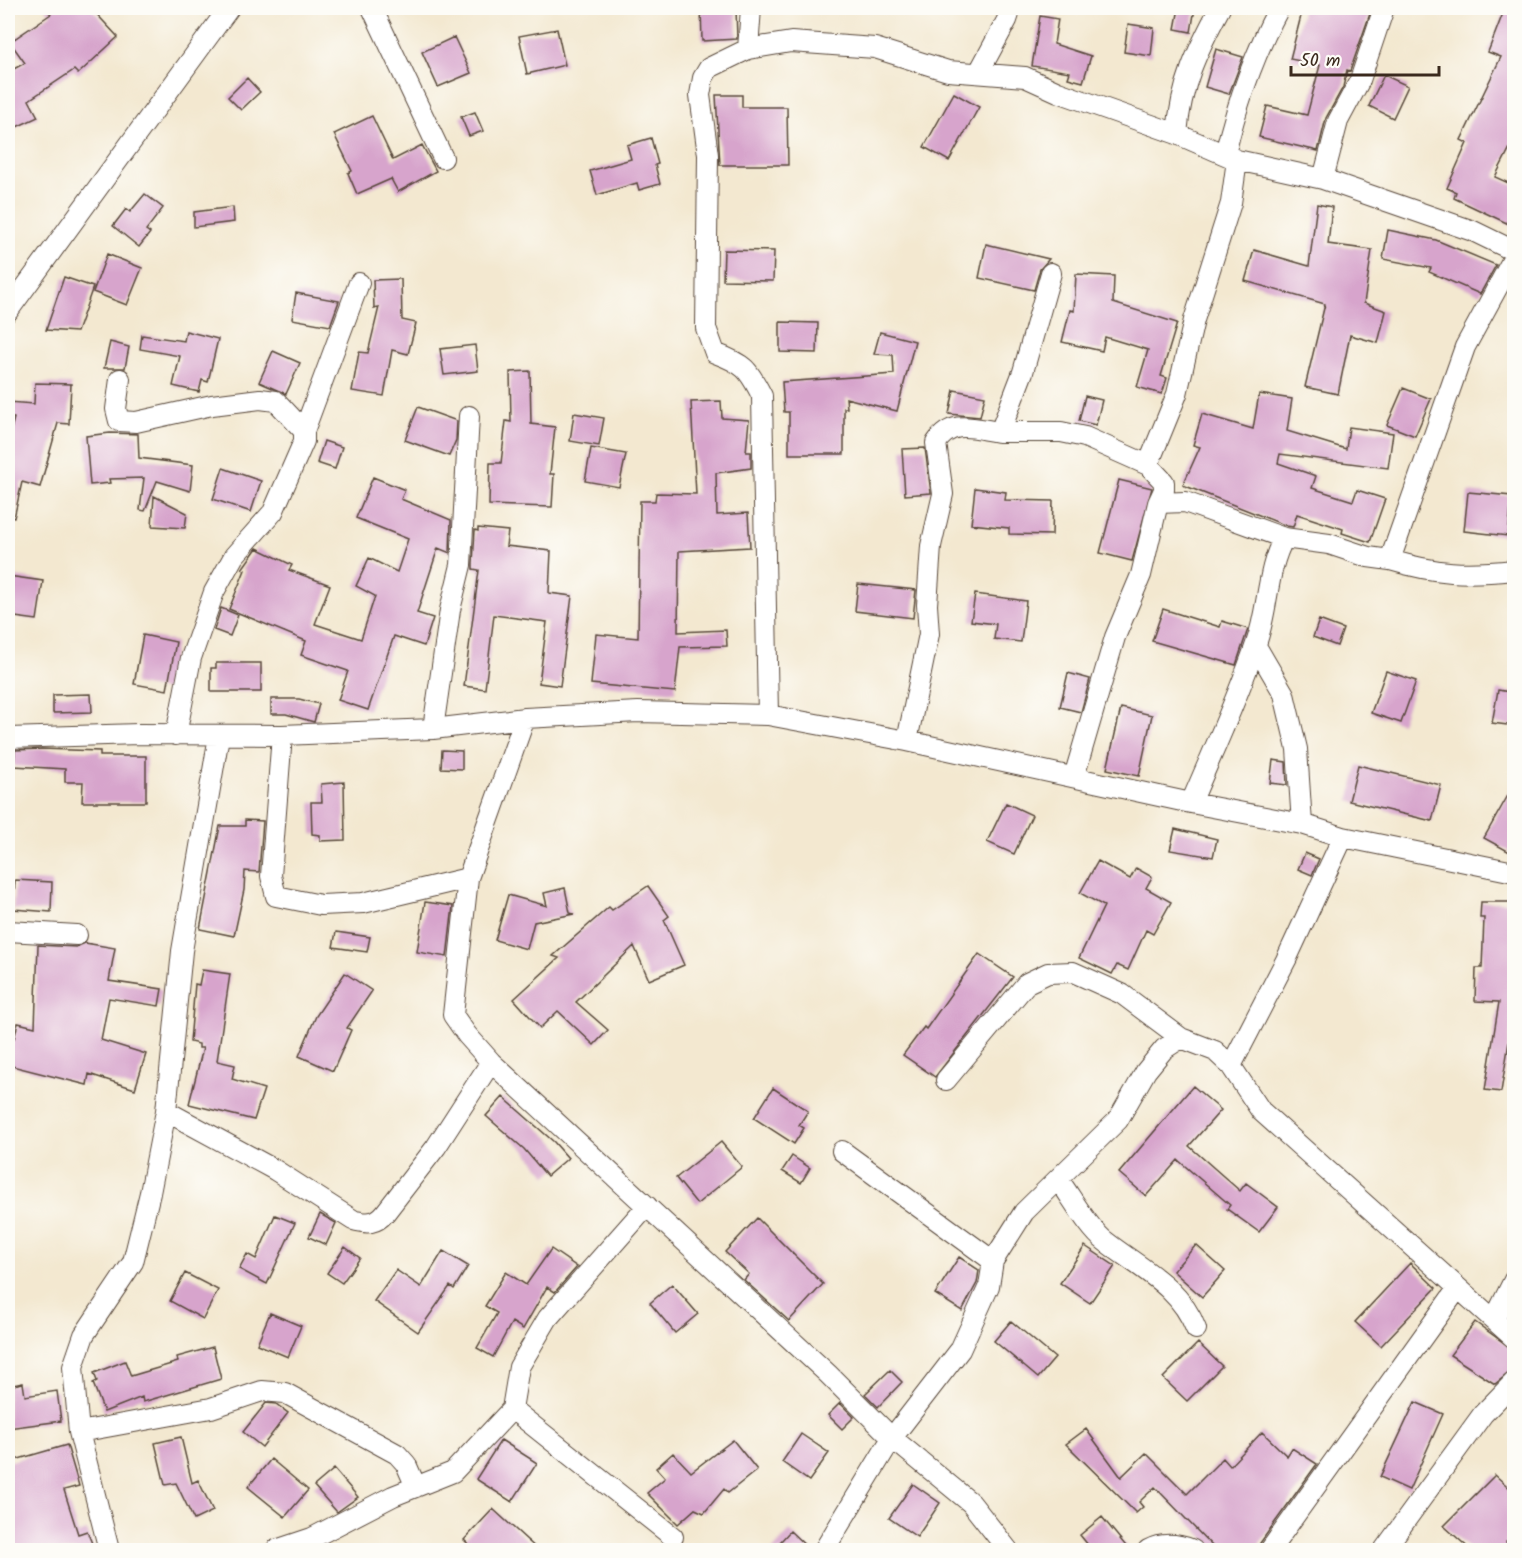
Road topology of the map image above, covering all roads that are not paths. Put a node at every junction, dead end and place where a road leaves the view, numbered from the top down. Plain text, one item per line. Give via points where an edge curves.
1 (230, 8) edge
2 (372, 8) edge
3 (751, 8) edge
4 (1011, 8) edge
5 (1220, 8) edge
6 (1279, 8) edge
7 (1384, 8) edge
8 (748, 49) junction
9 (979, 72) junction
10 (1177, 134) junction
11 (1231, 157) junction
12 (443, 158) dead end
13 (1323, 179) junction
14 (1515, 251) edge
15 (1515, 257) edge
16 (1051, 273) dead end
17 (358, 283) dead end
18 (8, 311) edge
19 (120, 379) dead end
20 (469, 416) dead end
21 (304, 430) junction
22 (1000, 432) junction
23 (1148, 465) junction
24 (1158, 503) junction
25 (1284, 538) junction
26 (1390, 560) junction
27 (1515, 570) edge
28 (1256, 645) junction
29 (768, 715) junction
30 (525, 718) junction
31 (433, 729) junction
32 (176, 735) junction
33 (282, 735) junction
34 (219, 736) junction
35 (8, 738) edge
36 (907, 741) junction
37 (1074, 777) junction
38 (1191, 803) junction
39 (1302, 824) junction
40 (1343, 837) junction
41 (1515, 873) edge
42 (468, 878) junction
43 (8, 931) edge
44 (77, 935) dead end
45 (1181, 1038) junction
46 (491, 1062) junction
47 (1231, 1066) junction
48 (946, 1080) dead end
49 (166, 1111) junction
50 (842, 1151) dead end
51 (1058, 1179) junction
52 (647, 1206) junction
53 (993, 1262) junction
54 (1515, 1280) edge
55 (1458, 1288) junction
56 (1494, 1320) junction
57 (1196, 1329) dead end
58 (1515, 1338) edge
59 (1515, 1382) edge
60 (512, 1409) junction
61 (79, 1432) junction
62 (892, 1438) junction
63 (416, 1487) junction
64 (673, 1537) dead end
65 (109, 1551) edge
66 (276, 1551) edge
67 (824, 1551) edge
68 (1008, 1551) edge
69 (1148, 1551) edge
70 (1193, 1551) edge
71 (1270, 1551) edge
72 (1384, 1551) edge

1 - 18 street
2 - 12 street
3 - 8 street
4 - 9 street
5 - 10 street via 1197,50 1180,100
6 - 11 street via 1265,33 1235,113
7 - 13 street via 1360,80 1338,121
8 - 9 street via 791,42 875,48 948,71
8 - 29 street via 709,68 700,95 708,155 706,328 714,353 739,362 750,371 762,396
9 - 10 street via 1025,77
10 - 11 street
11 - 13 street
11 - 23 street via 1231,203 1194,320 1177,394
13 - 14 street via 1473,231
15 - 26 street via 1465,347
16 - 22 street via 1020,380
17 - 21 street
19 - 21 street via 116,409 119,421 136,422 261,399 276,401
20 - 31 street via 461,565 450,610
21 - 32 street via 304,441 273,512 234,556 214,592 191,658
22 - 23 street via 1061,432 1085,437
22 - 36 street via 955,426 936,443 943,494 931,546 929,634
23 - 24 street via 1164,482
24 - 25 street via 1185,502
24 - 37 street via 1141,574 1115,637
25 - 26 street via 1329,544
25 - 28 street via 1271,566 1265,616
26 - 27 street via 1427,571 1480,574
28 - 38 street
28 - 39 street via 1284,694 1298,749
29 - 30 street via 638,712
29 - 36 street
30 - 31 street
30 - 42 street
31 - 33 street
32 - 34 street
32 - 35 street
33 - 34 street
33 - 42 street via 271,876 276,896 321,905 363,903
34 - 49 street via 182,951
36 - 37 street
37 - 38 street
38 - 39 street
39 - 40 street
40 - 41 street
40 - 47 street
42 - 46 street via 453,1015
43 - 44 street
45 - 47 street via 1215,1052
45 - 48 street via 1122,994 1073,972 1048,973 1026,983
45 - 51 street via 1146,1071 1118,1120
46 - 49 street via 436,1148 386,1213 366,1224
46 - 52 street
47 - 55 street via 1261,1111
49 - 61 street via 133,1263 84,1335 73,1367
50 - 53 street
51 - 53 street via 1024,1212
51 - 57 street via 1103,1240 1152,1272 1190,1311
52 - 60 street via 548,1318 519,1367
52 - 62 street
53 - 62 street via 989,1286 960,1350
54 - 56 street
55 - 56 street
55 - 71 street
56 - 58 street
59 - 72 street via 1477,1422
60 - 63 street via 453,1472
60 - 64 street
61 - 63 street via 211,1408 262,1391 285,1393 397,1454
61 - 65 street
62 - 67 street
62 - 68 street via 971,1503
63 - 66 street via 312,1538
69 - 70 street via 1156,1546 1179,1545

